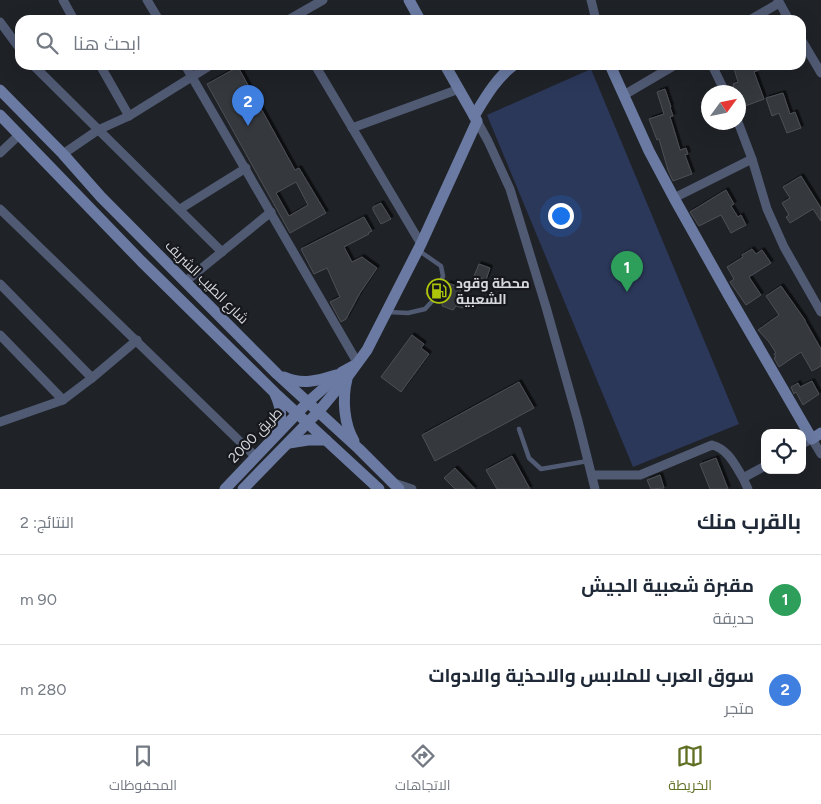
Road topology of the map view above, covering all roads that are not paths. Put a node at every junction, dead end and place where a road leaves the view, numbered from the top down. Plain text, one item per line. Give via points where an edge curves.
1 (63, 0) edge
2 (147, 0) edge
3 (321, 0) edge
4 (409, 0) edge
5 (591, 0) edge
6 (779, 1) edge
7 (71, 15) edge
8 (156, 15) edge
9 (296, 15) edge
10 (417, 15) edge
11 (595, 15) edge
12 (758, 15) edge
13 (787, 15) edge
14 (0, 24) edge
15 (15, 43) edge
16 (806, 47) edge
17 (38, 70) edge
18 (103, 70) edge
19 (188, 70) edge
20 (202, 70) edge
21 (318, 70) edge
22 (448, 70) edge
23 (507, 70) edge
24 (612, 70) edge
25 (667, 70) edge
26 (715, 70) edge
27 (821, 72) edge
28 (192, 76) junction
29 (722, 85) edge
30 (459, 89) junction
31 (0, 90) edge
32 (624, 96) junction
33 (0, 115) edge
34 (129, 116) junction
35 (475, 119) junction
36 (352, 128) junction
37 (98, 130) junction
38 (741, 130) edge
39 (19, 135) junction
40 (0, 153) edge
41 (63, 154) junction
42 (752, 158) junction
43 (246, 168) junction
44 (674, 198) junction
45 (0, 209) edge
46 (180, 209) junction
47 (271, 212) junction
48 (419, 247) junction
49 (222, 252) junction
50 (186, 281) junction
51 (0, 284) edge
52 (439, 288) dead end
53 (436, 297) dead end
54 (386, 312) junction
55 (821, 312) edge
56 (0, 335) edge
57 (137, 340) junction
58 (356, 364) junction
59 (277, 374) junction
60 (345, 374) junction
61 (92, 378) junction
62 (274, 393) junction
63 (63, 400) junction
64 (308, 402) junction
65 (319, 411) junction
66 (297, 413) junction
67 (0, 422) edge
68 (308, 423) junction
69 (519, 429) dead end
70 (812, 439) edge
71 (326, 440) junction
72 (269, 442) junction
73 (289, 443) junction
74 (359, 449) junction
75 (821, 454) edge
76 (256, 457) junction
77 (588, 461) junction
78 (761, 468) edge
79 (592, 475) junction
80 (743, 478) junction
81 (396, 486) edge
82 (225, 489) edge
83 (243, 489) edge
84 (379, 489) edge
85 (412, 489) edge
86 (595, 489) edge
87 (748, 489) edge

1 - 7 street
2 - 8 street
3 - 9 street
4 - 10 main road
5 - 11 street
6 - 12 street
6 - 13 street
14 - 15 street
16 - 27 street
17 - 37 street
18 - 34 street
19 - 28 street
20 - 28 street
21 - 36 street
22 - 30 main road
23 - 35 main road
24 - 32 main road
25 - 32 street
26 - 29 street
28 - 34 street
28 - 43 street
30 - 35 main road
30 - 36 street
31 - 41 main road, شارع الطيب الشريف
32 - 44 main road
33 - 39 main road
34 - 37 street
35 - 48 main road
35 - 77 street via 510,189
36 - 48 street
37 - 41 street
37 - 46 street
38 - 42 street
39 - 40 street
39 - 62 main road
41 - 50 main road, شارع الطيب الشريف via 101,197
42 - 44 street
42 - 55 street via 767,209 784,247
43 - 46 street
43 - 47 street
44 - 70 main road
45 - 57 street
46 - 49 street
47 - 49 street
47 - 58 street
48 - 52 lane via 441,266 443,276
48 - 54 main road
49 - 50 street
50 - 59 main road, شارع الطيب الشريف
51 - 61 street
53 - 54 lane via 425,309 408,313
54 - 58 main road via 374,339
56 - 63 street
57 - 61 street
57 - 76 street
58 - 60 main road
59 - 60 main road via 290,380 309,382
59 - 64 main road, شارع الطيب الشريف
60 - 64 main road, طريق 2000
60 - 65 main road
60 - 74 main road via 346,416
61 - 63 street
62 - 66 main road
62 - 72 main road via 279,403 280,424
63 - 67 street
64 - 65 main road, شارع الطيب الشريف
64 - 66 main road, طريق 2000
65 - 68 main road
65 - 74 main road, شارع الطيب الشريف
66 - 68 main road
66 - 72 main road, طريق 2000
68 - 71 main road
68 - 73 main road
69 - 77 lane via 529,458 541,469
70 - 75 street
71 - 73 main road
71 - 84 main road
72 - 76 main road, طريق 2000
73 - 83 main road
74 - 81 main road, شارع الطيب الشريف
76 - 82 main road, طريق 2000
77 - 79 street
78 - 80 street
79 - 80 street via 640,474 712,445 726,451
79 - 86 street
80 - 87 street
81 - 85 street

